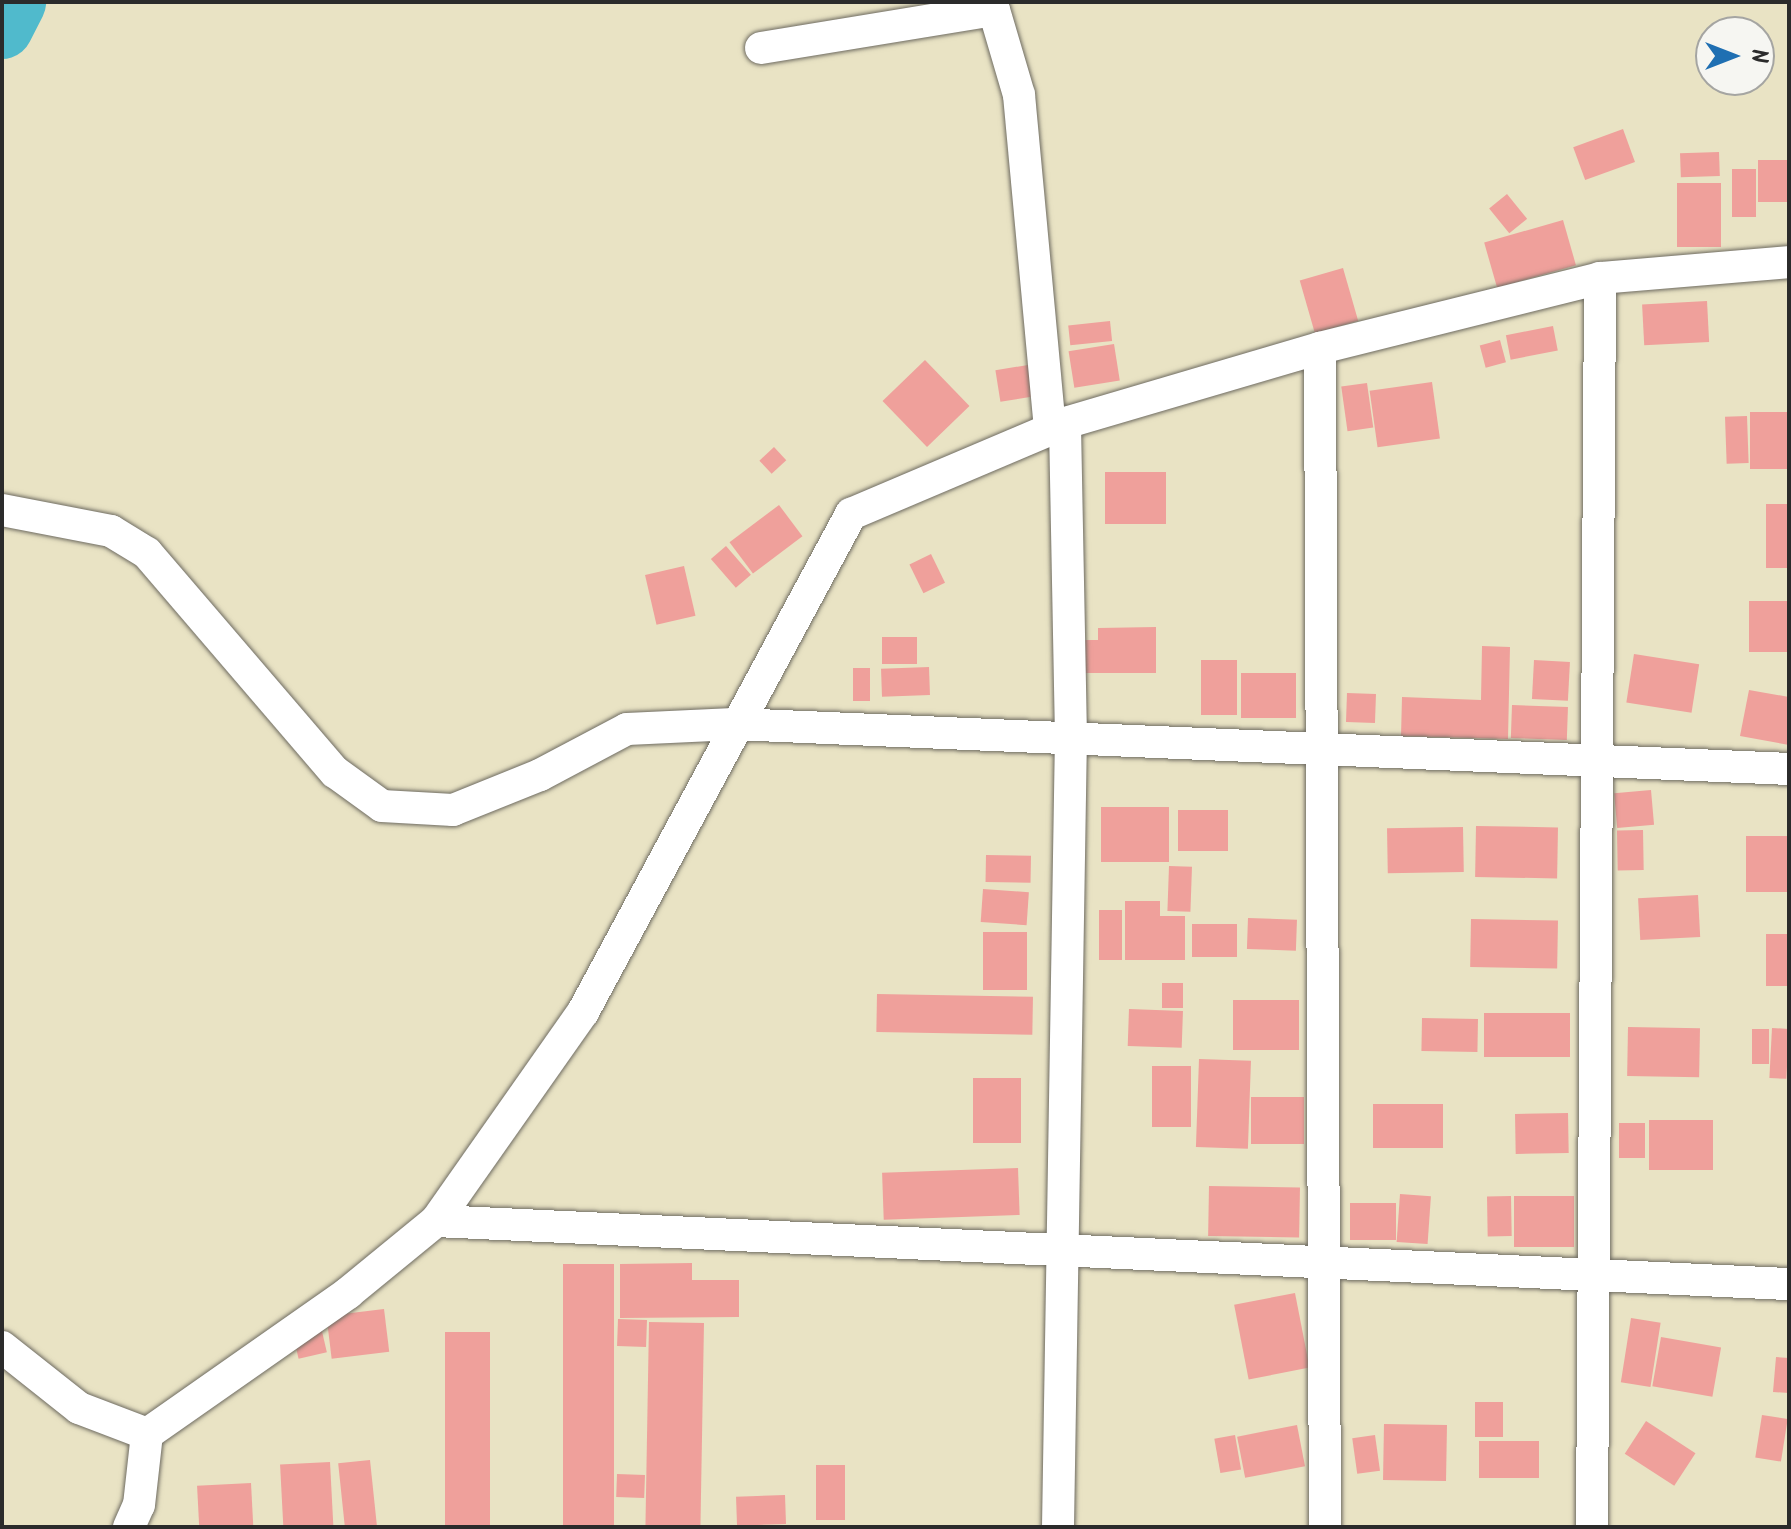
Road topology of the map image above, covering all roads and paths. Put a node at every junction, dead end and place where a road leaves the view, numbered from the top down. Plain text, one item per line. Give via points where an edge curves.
1 (761, 48) dead end
2 (1789, 262) edge
3 (1600, 278) junction
4 (1320, 348) junction
5 (1058, 426) junction
6 (2, 510) edge
7 (734, 724) junction
8 (1071, 738) junction
9 (1322, 749) junction
10 (1599, 760) junction
11 (1789, 769) edge
12 (436, 1221) junction
13 (1059, 1252) junction
14 (1327, 1261) junction
15 (1595, 1273) junction
16 (1789, 1284) edge
17 (2, 1347) edge
18 (147, 1434) junction
19 (129, 1527) edge
20 (1058, 1527) edge
21 (1325, 1527) edge
22 (1592, 1527) edge

1 - 5 street via 994,10 1019,95
2 - 3 street
3 - 4 street
3 - 10 street
4 - 5 street
4 - 9 street
5 - 7 street via 851,514
5 - 8 street
6 - 7 street via 111,531 147,553 335,772 382,806 453,810 540,775 627,729
7 - 8 street
7 - 12 street via 583,1012
8 - 9 street
8 - 13 street
9 - 10 street
9 - 14 street
10 - 11 street
10 - 15 street
12 - 13 street
12 - 18 street via 348,1293
13 - 14 street
13 - 20 street
14 - 15 street
14 - 21 street
15 - 16 street
15 - 22 street
17 - 18 street via 79,1408
18 - 19 street via 139,1505

